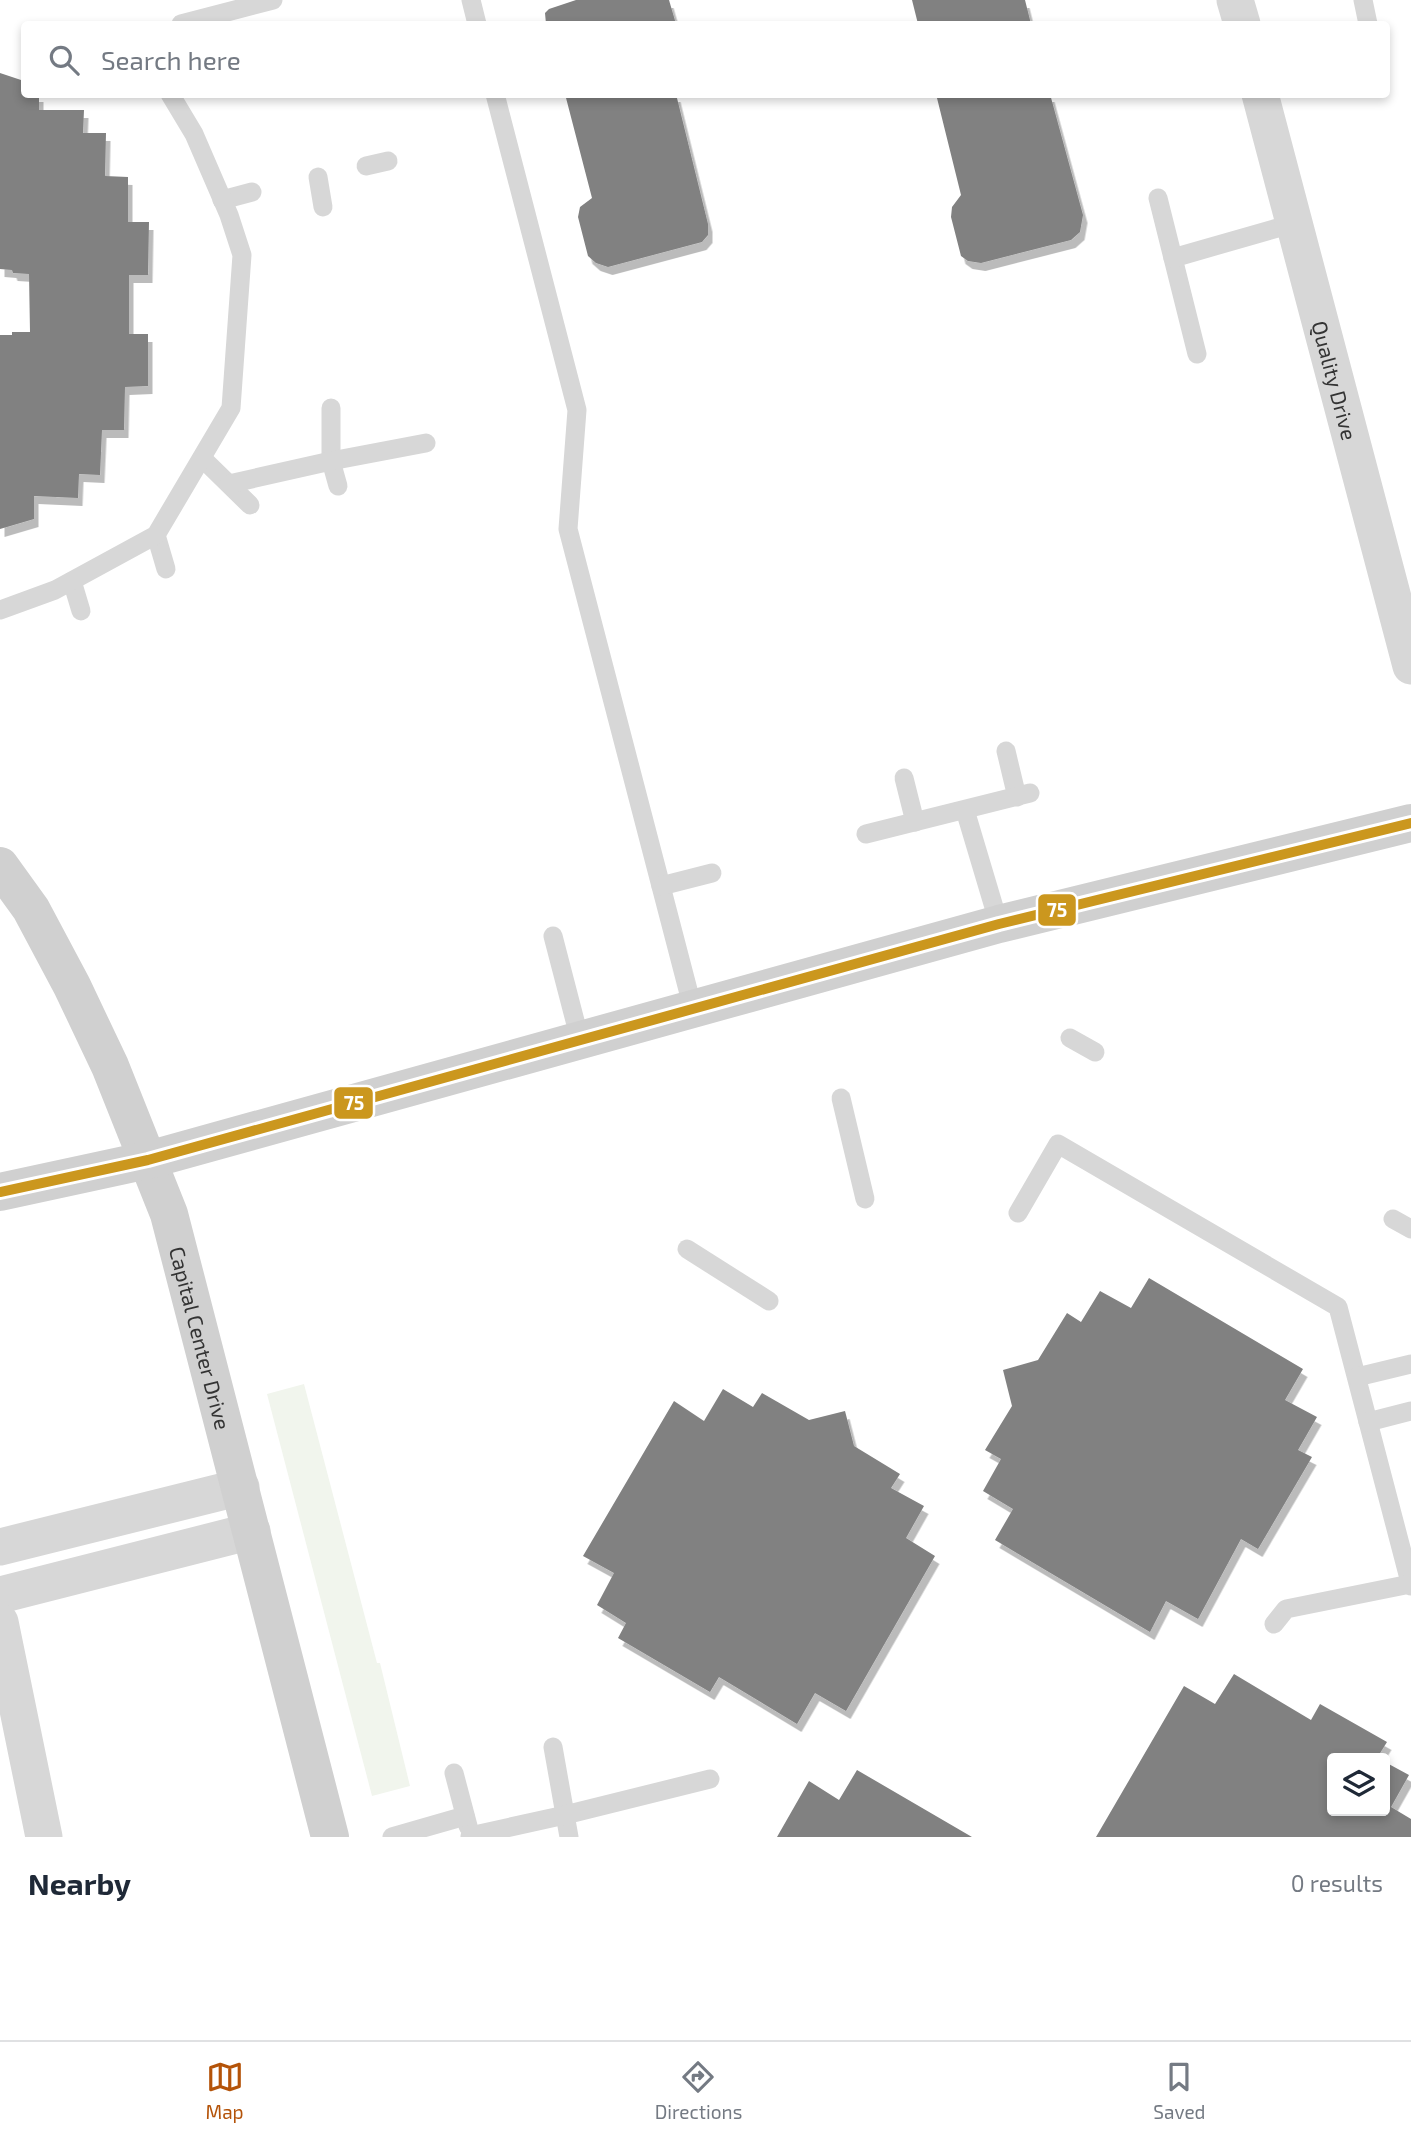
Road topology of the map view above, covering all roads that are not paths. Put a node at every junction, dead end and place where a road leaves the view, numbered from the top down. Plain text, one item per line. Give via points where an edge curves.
1 (273, 0) edge
2 (471, 0) edge
3 (1236, 0) edge
4 (1363, 0) edge
5 (192, 21) edge
6 (476, 21) edge
7 (1241, 21) edge
8 (1367, 21) edge
9 (174, 98) edge
10 (496, 98) edge
11 (1261, 98) edge
12 (388, 161) dead end
13 (366, 166) dead end
14 (318, 177) dead end
15 (252, 192) dead end
16 (1158, 198) dead end
17 (222, 200) junction
18 (323, 207) dead end
19 (1295, 223) junction
20 (1173, 258) junction
21 (1197, 354) dead end
22 (331, 408) dead end
23 (426, 443) dead end
24 (202, 458) junction
25 (331, 461) junction
26 (229, 484) junction
27 (338, 486) dead end
28 (250, 505) dead end
29 (156, 535) junction
30 (166, 569) dead end
31 (72, 581) junction
32 (0, 610) edge
33 (81, 611) dead end
34 (1411, 666) edge
35 (1006, 751) dead end
36 (904, 778) dead end
37 (965, 810) junction
38 (915, 822) junction
39 (1411, 823) edge
40 (866, 834) dead end
41 (0, 866) edge
42 (712, 873) dead end
43 (661, 886) junction
44 (999, 924) junction
45 (553, 936) dead end
46 (693, 1009) junction
47 (1070, 1038) dead end
48 (580, 1040) junction
49 (1095, 1052) dead end
50 (841, 1098) dead end
51 (148, 1160) junction
52 (0, 1192) edge
53 (865, 1199) dead end
54 (1018, 1213) dead end
55 (1394, 1219) dead end
56 (1411, 1229) edge
57 (687, 1249) dead end
58 (769, 1301) dead end
59 (1411, 1364) edge
60 (1357, 1377) junction
61 (1411, 1411) edge
62 (1368, 1422) junction
63 (241, 1487) junction
64 (252, 1531) junction
65 (0, 1547) edge
66 (1411, 1585) edge
67 (0, 1595) edge
68 (0, 1622) edge
69 (1274, 1624) dead end
70 (553, 1748) dead end
71 (454, 1773) dead end
72 (710, 1779) dead end
73 (565, 1815) junction
74 (465, 1816) junction
75 (39, 1835) edge
76 (330, 1837) edge
77 (391, 1837) edge
78 (470, 1837) edge
79 (569, 1837) edge

1 - 5 lane
2 - 6 lane
3 - 7 street
4 - 8 lane
9 - 17 lane via 192,114 194,134
10 - 43 lane via 577,410 568,529
11 - 19 street, Quality Drive
12 - 13 lane
14 - 18 lane
15 - 17 lane
16 - 20 lane
17 - 24 lane via 242,255 232,408
19 - 20 lane
19 - 34 street, Quality Drive
20 - 21 lane
22 - 25 lane
23 - 25 lane
24 - 26 lane
24 - 29 lane
25 - 26 lane
25 - 27 lane
26 - 28 lane
29 - 30 lane
29 - 31 lane
31 - 32 lane
31 - 33 lane
35 - 37 lane via 1023,795
36 - 38 lane
37 - 38 lane
37 - 44 lane
38 - 40 lane
39 - 44 street
41 - 51 street, Capital Center Drive via 32,909 72,986
42 - 43 lane
43 - 46 lane
44 - 46 street
45 - 48 lane
46 - 48 street
47 - 49 lane
48 - 51 street
50 - 53 lane
51 - 52 street
51 - 63 street, Capital Center Drive via 172,1227
54 - 60 lane via 1058,1144 1338,1307
55 - 56 lane
57 - 58 lane
59 - 60 lane
60 - 62 lane
61 - 62 lane
62 - 66 lane
63 - 64 street, Capital Center Drive
63 - 65 street
64 - 67 street
64 - 76 street, Capital Center Drive
66 - 69 lane via 1286,1609
68 - 75 street
70 - 73 lane
71 - 74 lane
72 - 73 lane
73 - 78 lane
73 - 79 lane
74 - 77 lane
74 - 78 lane

